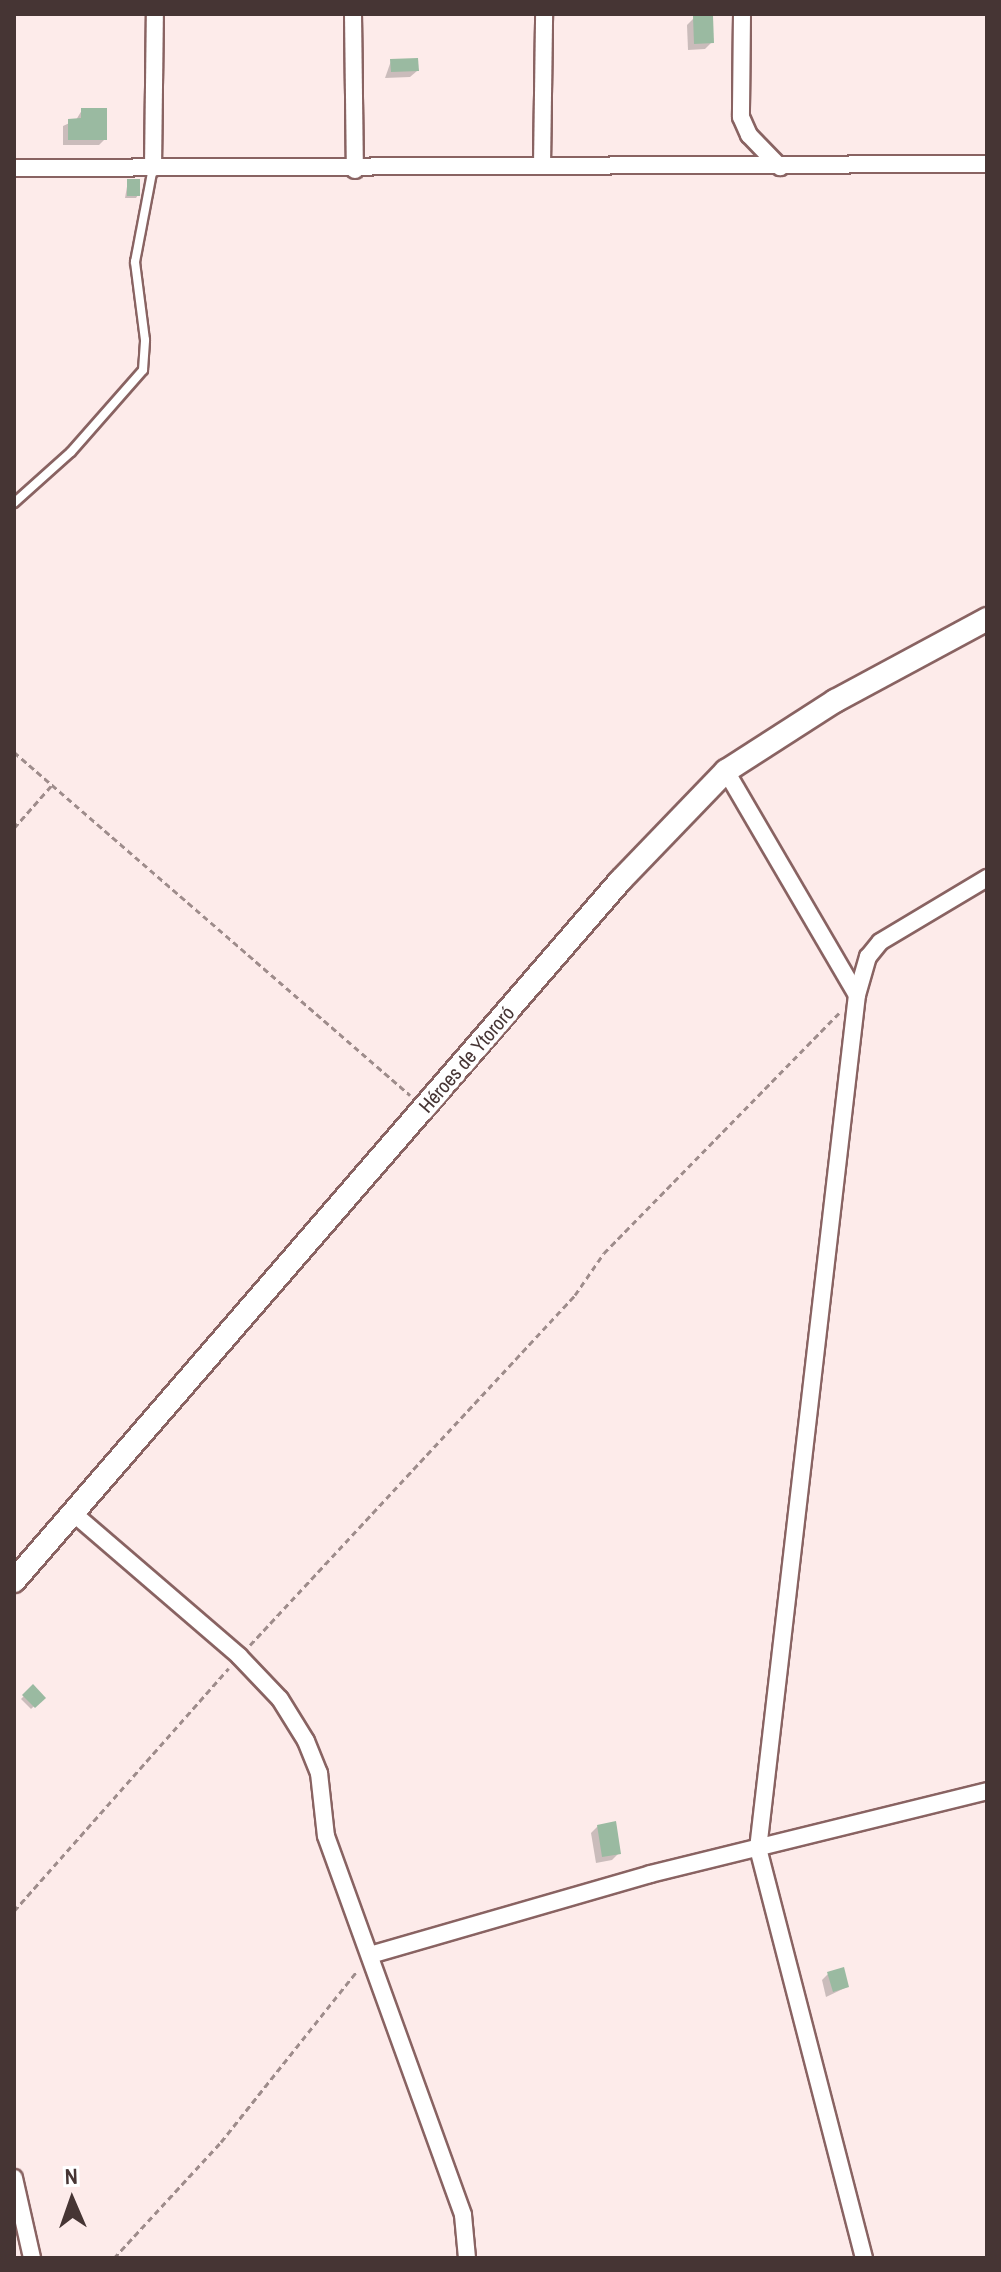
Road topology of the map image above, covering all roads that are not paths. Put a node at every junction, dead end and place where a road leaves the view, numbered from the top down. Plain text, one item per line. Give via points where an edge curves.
1 (155, 14) edge
2 (353, 14) edge
3 (544, 14) edge
4 (742, 14) edge
5 (987, 164) edge
6 (542, 166) junction
7 (780, 167) junction
8 (14, 168) edge
9 (153, 168) junction
10 (355, 170) junction
11 (14, 503) edge
12 (987, 619) edge
13 (726, 771) junction
14 (987, 878) edge
15 (857, 995) junction
16 (73, 1513) junction
17 (14, 1581) edge
18 (987, 1791) edge
19 (758, 1849) junction
20 (370, 1955) junction
21 (14, 2178) edge
22 (32, 2258) edge
23 (467, 2258) edge
24 (864, 2258) edge

1 - 9 street
2 - 10 street
3 - 6 street
4 - 7 street via 741,117 749,135
5 - 7 street
6 - 7 street
6 - 10 street
8 - 9 street
9 - 10 street
9 - 11 lane via 136,235 143,370 71,452
12 - 13 main road, Héroes de Ytororó via 835,701
13 - 15 street
13 - 16 main road, Héroes de Ytororó via 620,881
14 - 15 street via 880,942 868,957
15 - 19 street
16 - 17 main road, Héroes de Ytororó
16 - 20 street via 239,1656 280,1699 319,1773 326,1836
18 - 19 street
19 - 20 street via 650,1874
19 - 24 street
20 - 23 street via 463,2215
21 - 22 street

